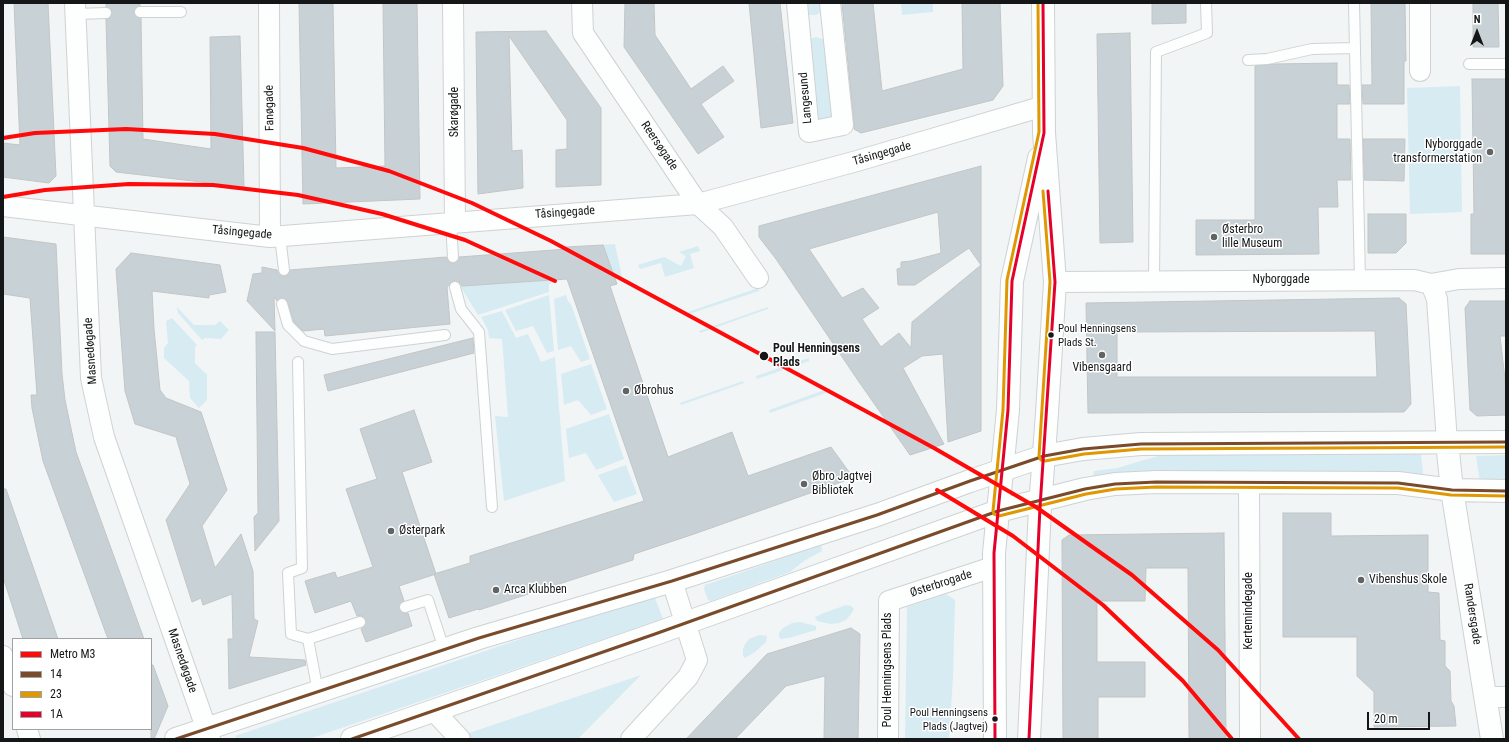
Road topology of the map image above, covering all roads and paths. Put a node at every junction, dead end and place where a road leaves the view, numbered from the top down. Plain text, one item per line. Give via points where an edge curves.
1 (269, 3) edge
2 (454, 3) edge
3 (582, 3) edge
4 (797, 3) edge
5 (830, 3) edge
6 (1043, 3) edge
7 (1206, 3) edge
8 (1354, 3) edge
9 (1420, 3) edge
10 (75, 8) edge
11 (140, 12) dead end
12 (181, 12) dead end
13 (106, 13) dead end
14 (1355, 48) junction
15 (1248, 60) dead end
16 (1469, 64) dead end
17 (1506, 64) edge
18 (1420, 71) dead end
19 (1044, 106) junction
20 (1044, 133) junction
21 (698, 204) junction
22 (3, 206) edge
23 (85, 216) junction
24 (453, 222) junction
25 (275, 237) junction
26 (453, 257) dead end
27 (284, 270) dead end
28 (758, 278) dead end
29 (1506, 278) edge
30 (1360, 280) junction
31 (1154, 281) junction
32 (1055, 282) junction
33 (1431, 284) junction
34 (455, 287) dead end
35 (282, 304) dead end
36 (445, 335) dead end
37 (298, 362) dead end
38 (1447, 442) junction
39 (1506, 442) edge
40 (1044, 456) junction
41 (1003, 470) junction
42 (1249, 482) junction
43 (1452, 490) junction
44 (1506, 491) edge
45 (1041, 499) junction
46 (492, 507) dead end
47 (998, 511) junction
48 (993, 567) junction
49 (672, 581) junction
50 (889, 601) joint
51 (405, 607) dead end
52 (360, 622) dead end
53 (685, 622) junction
54 (308, 639) junction
55 (444, 649) junction
56 (3, 656) edge
57 (12, 683) edge
58 (318, 692) junction
59 (1496, 697) edge
60 (434, 711) junction
61 (208, 734) edge
62 (176, 739) edge
63 (352, 739) edge
64 (460, 739) edge
65 (630, 739) edge
66 (888, 739) edge
67 (995, 739) edge
68 (1029, 739) edge
69 (1250, 739) edge
70 (1492, 739) edge

1 - 25 street, Fanøgade
2 - 24 street, Skarøgade
3 - 21 street, Reersøgade via 583,34
4 - 5 street, Langesund via 809,132 843,125
6 - 19 street
7 - 31 lane via 1207,33 1156,52
8 - 14 lane
9 - 18 street
10 - 13 lane
10 - 23 street, Masnedøgade
11 - 12 lane
14 - 15 lane via 1312,49
14 - 30 lane
16 - 17 lane
19 - 20 street
19 - 21 street, Tåsingegade
20 - 32 street
20 - 41 street via 1012,281 1008,410
21 - 24 street, Tåsingegade
21 - 28 street, Reersøgade via 723,227
22 - 23 street, Tåsingegade
23 - 25 street, Tåsingegade
23 - 61 street, Masnedøgade via 90,378 104,437
24 - 25 street, Tåsingegade
24 - 26 lane
25 - 27 lane
29 - 33 street, Nyborggade via 1459,278
30 - 31 street, Nyborggade
30 - 33 street, Nyborggade via 1414,280
31 - 32 street, Nyborggade
32 - 40 street
33 - 38 street via 1437,299
34 - 46 lane via 461,308 479,332
35 - 36 lane via 288,326 304,341 332,349
37 - 54 lane via 302,568 288,573 291,634
38 - 39 street
38 - 40 street via 1141,444 1082,449
38 - 43 street, Randersgade
40 - 41 street
40 - 45 street
41 - 47 street
41 - 49 street via 877,515
42 - 43 street via 1398,483
42 - 45 street via 1115,484
42 - 69 street, Kertemindegade
43 - 44 street
43 - 59 street, Randersgade
45 - 47 street
45 - 68 street
47 - 48 street
47 - 53 street
48 - 50 street, Østerbrogade
48 - 67 street
49 - 53 street
49 - 55 street
50 - 66 street, Poul Henningsens Plads
51 - 55 lane via 428,600
52 - 54 lane
53 - 60 street
53 - 65 street via 697,660 688,677
54 - 58 lane
55 - 58 street
56 - 57 street
58 - 61 street
59 - 70 street, Randersgade
60 - 63 street
60 - 64 street
61 - 62 street

